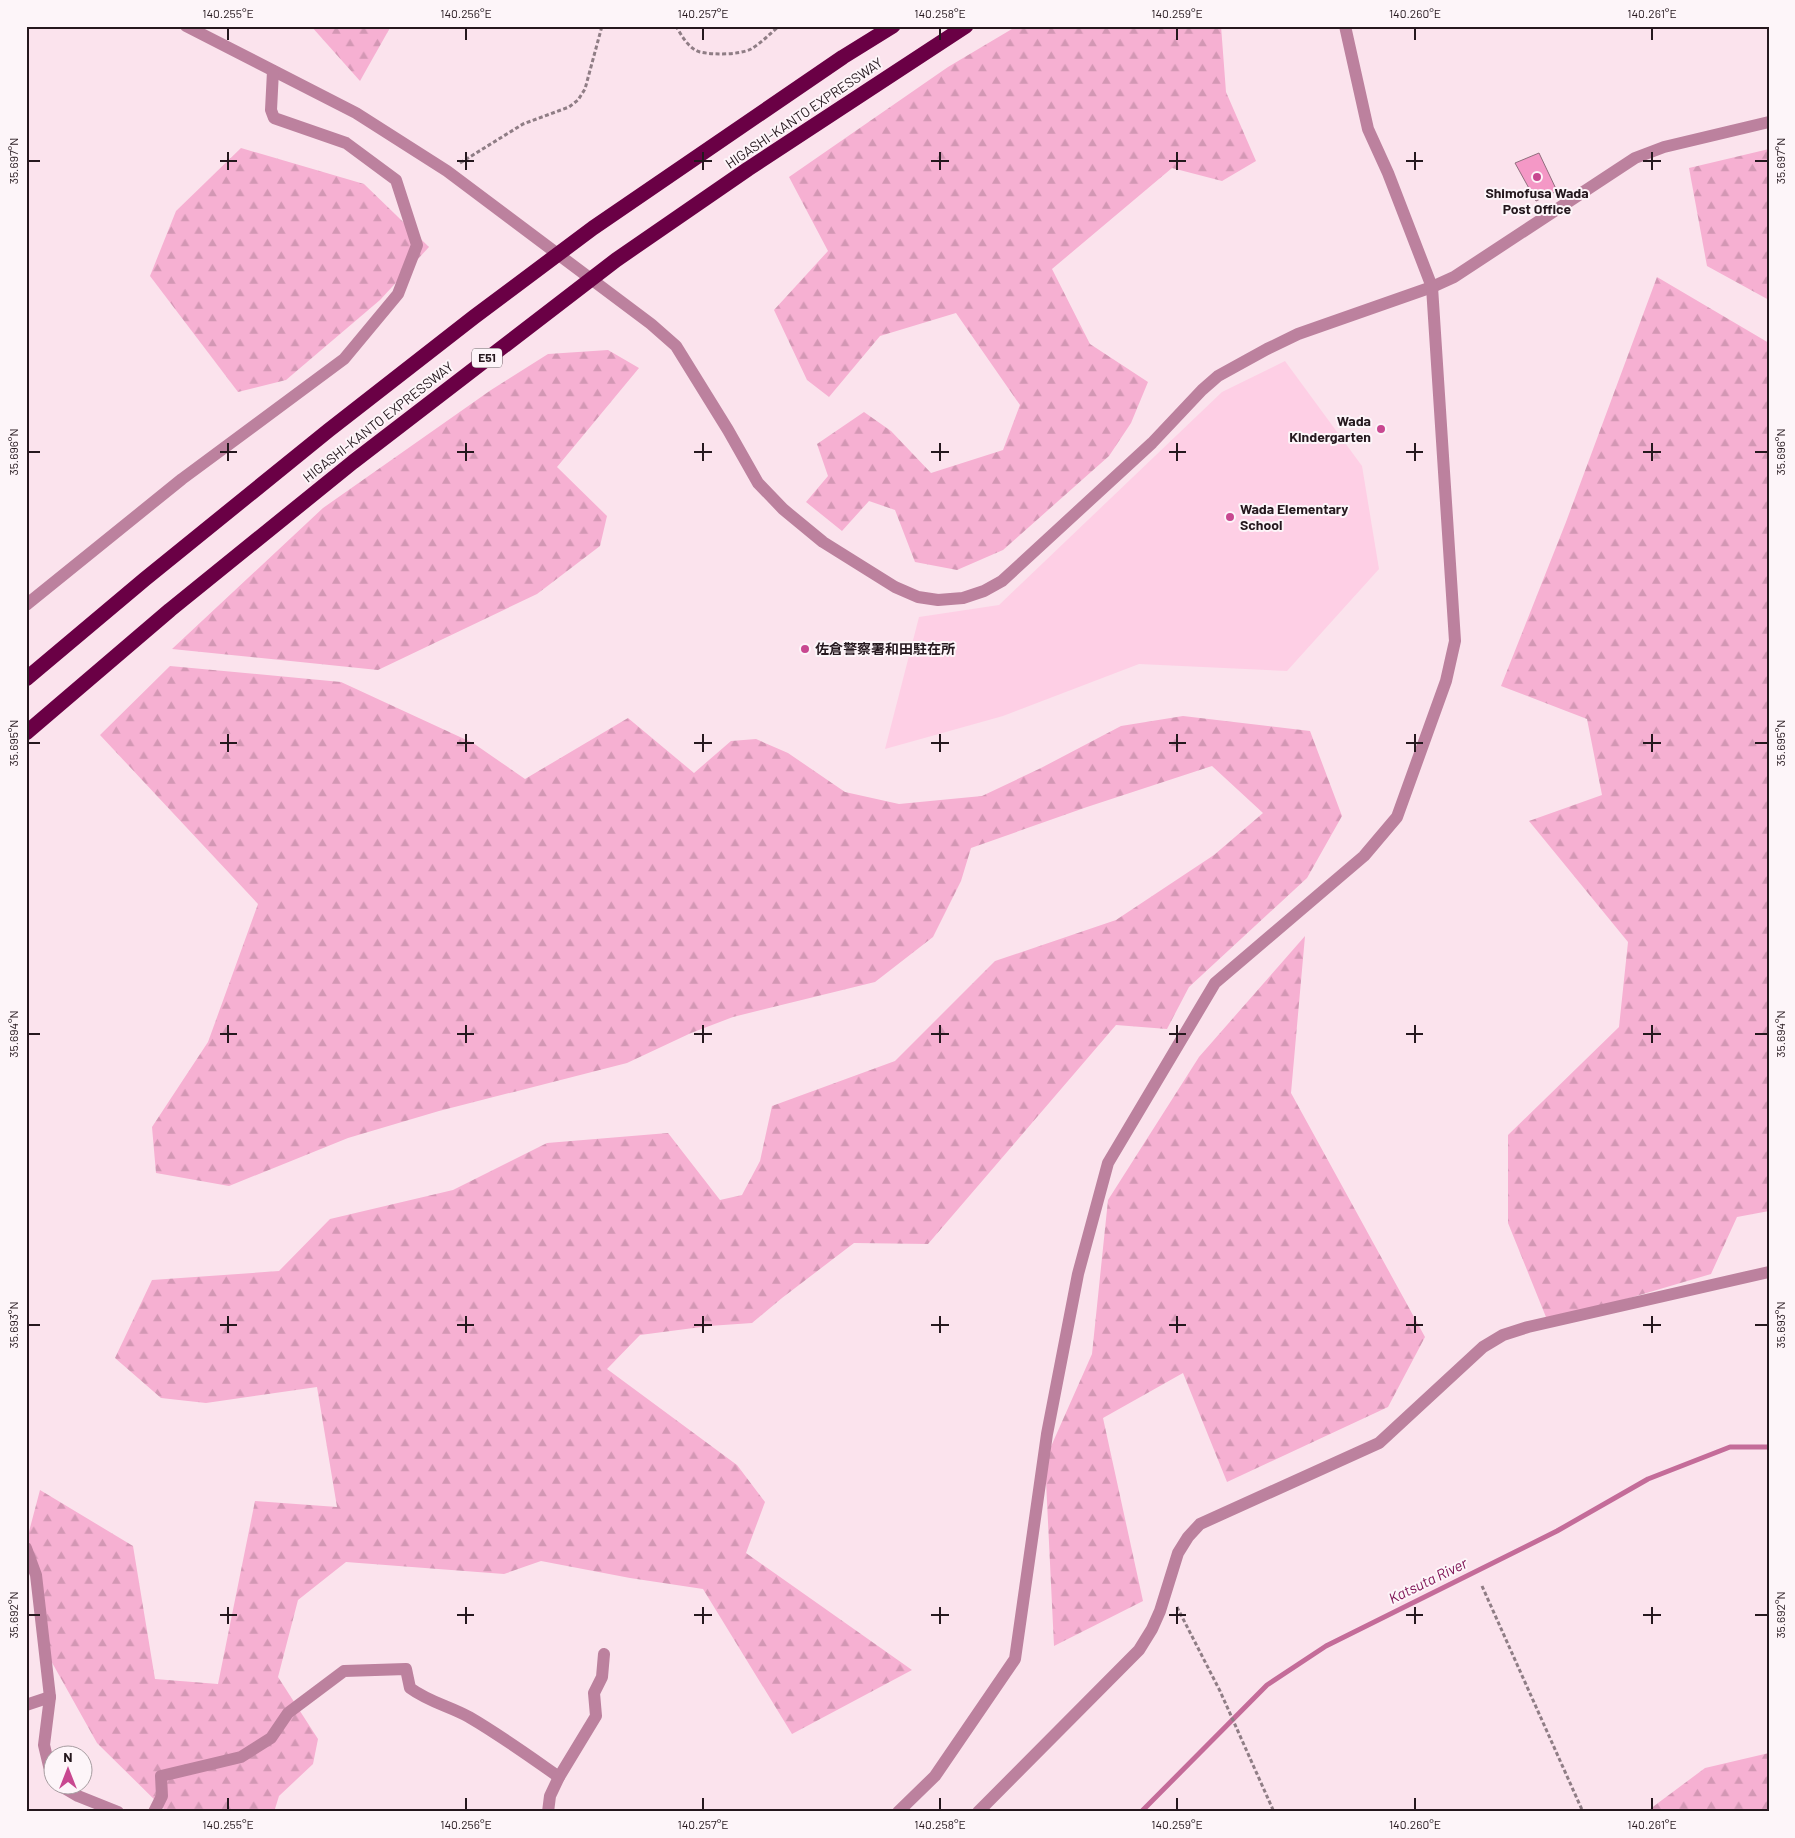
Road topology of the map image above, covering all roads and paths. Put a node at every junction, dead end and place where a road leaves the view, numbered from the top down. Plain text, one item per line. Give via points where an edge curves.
1 (186, 26) edge
2 (602, 26) edge
3 (676, 26) edge
4 (779, 26) edge
5 (893, 26) edge
6 (966, 26) edge
7 (1345, 26) edge
8 (273, 71) junction
9 (1769, 122) edge
10 (447, 171) junction
11 (1432, 287) junction
12 (26, 605) edge
13 (26, 679) edge
14 (30, 729) edge
15 (1769, 1272) edge
16 (26, 1548) edge
17 (1482, 1586) dead end
18 (1168, 1589) junction
19 (604, 1654) dead end
20 (50, 1697) junction
21 (26, 1706) edge
22 (44, 1746) edge
23 (559, 1777) junction
24 (78, 1796) edge
25 (118, 1812) edge
26 (154, 1812) edge
27 (548, 1812) edge
28 (898, 1812) edge
29 (978, 1812) edge
30 (1274, 1812) edge
31 (1583, 1812) edge

1 - 8 street
2 - 10 path via 585,89 578,100 569,107 524,124
3 - 4 path via 689,45 699,52 720,54 750,49
5 - 13 highway, HIGASHI-KANTO EXPRESSWAY via 593,228 474,317 144,579
6 - 14 highway, HIGASHI-KANTO EXPRESSWAY / E51 via 616,260 353,462 170,610
7 - 11 street via 1368,129
8 - 10 street via 356,114
8 - 12 street via 270,110 274,118 346,143 396,180 417,245 398,294 344,359 182,479
9 - 11 street via 1664,147 1635,158 1454,277
10 - 11 street via 676,346 758,483 783,509 823,542 895,587 918,597 938,600 963,598 1002,581 1152,443 1218,376 1298,334
11 - 28 street via 1455,640 1446,681 1397,817 1364,856 1215,983 1108,1163 1078,1274 1047,1434 1015,1659 935,1776
15 - 18 street via 1503,1335 1483,1347 1379,1443 1200,1524 1178,1553
16 - 20 street via 36,1575
17 - 31 path
18 - 29 street via 1140,1650
18 - 30 path via 1220,1691
19 - 23 street via 602,1677 594,1694 596,1716
20 - 21 street
20 - 22 street
23 - 26 street via 474,1720 423,1698 410,1688 406,1669 344,1671 288,1713 271,1738 241,1757 161,1776 162,1796
23 - 27 street via 550,1796
24 - 25 street

